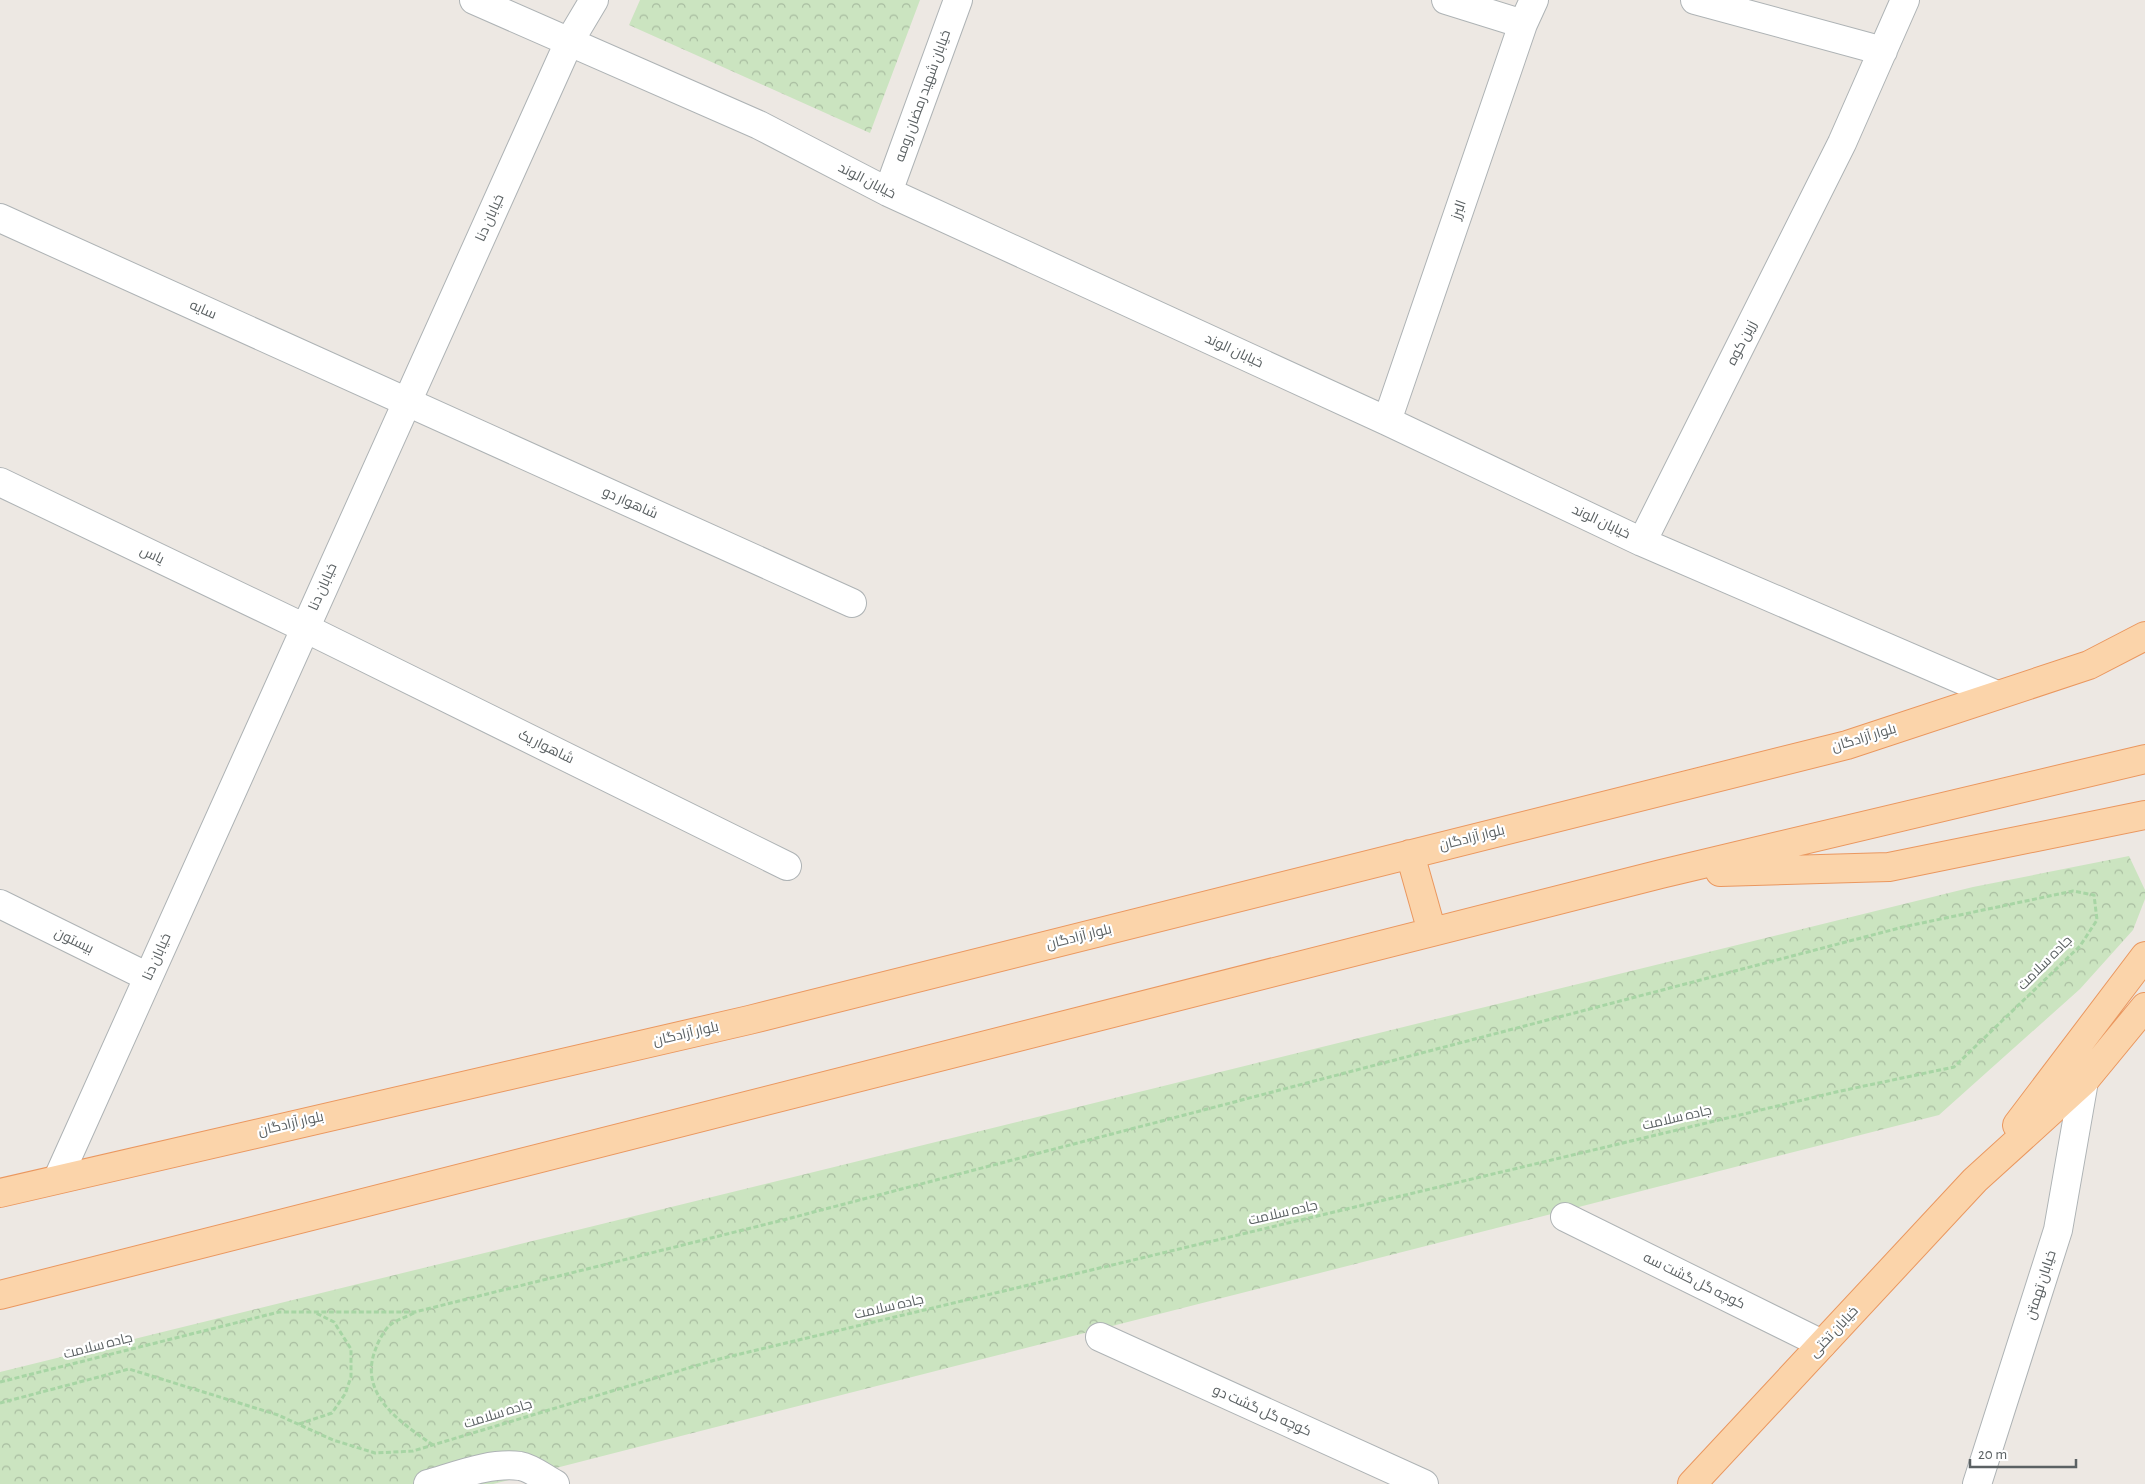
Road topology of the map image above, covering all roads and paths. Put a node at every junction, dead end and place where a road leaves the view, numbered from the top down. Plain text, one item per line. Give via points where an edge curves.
1 (474, 0) edge
2 (594, 0) edge
3 (958, 0) edge
4 (1446, 0) edge
5 (1695, 0) edge
6 (1905, 0) edge
7 (1529, 12) edge
8 (569, 42) junction
9 (1882, 51) junction
10 (888, 192) junction
11 (0, 218) edge
12 (407, 402) junction
13 (1387, 421) junction
14 (0, 482) edge
15 (1642, 542) junction
16 (852, 603) dead end
17 (305, 628) junction
18 (2145, 636) edge
19 (1997, 695) junction
20 (2145, 759) edge
21 (2142, 820) edge
22 (1410, 854) junction
23 (787, 866) dead end
24 (1661, 874) junction
25 (0, 904) edge
26 (1432, 932) junction
27 (2145, 956) edge
28 (148, 977) junction
29 (2145, 1008) edge
30 (2084, 1081) junction
31 (58, 1178) junction
32 (1975, 1180) junction
33 (0, 1193) edge
34 (1565, 1217) dead end
35 (0, 1295) edge
36 (314, 1312) junction
37 (415, 1312) junction
38 (1100, 1337) dead end
39 (1822, 1344) junction
40 (0, 1382) edge
41 (0, 1403) edge
42 (298, 1424) junction
43 (434, 1445) junction
44 (428, 1484) edge
45 (555, 1484) edge
46 (1424, 1484) edge
47 (1692, 1484) edge
48 (1977, 1484) edge

1 - 8 street, خیابان الوند
2 - 8 street, خیابان دنا
3 - 10 street, خیابان شهید رمضان رومه
4 - 7 street
5 - 9 street
6 - 9 street, زرین کوه
7 - 13 street, البرز
8 - 10 street, خیابان الوند via 759,125
8 - 12 street, خیابان دنا
9 - 15 street, زرین کوه via 1842,144
10 - 13 street, خیابان الوند
11 - 12 street, سایه
12 - 16 street, شاهوار دو
12 - 17 street, خیابان دنا
13 - 15 street, خیابان الوند
14 - 17 street, یاس
15 - 19 street, خیابان الوند
17 - 23 street, شاهوار یک
17 - 28 street, خیابان دنا
18 - 19 main road, بلوار آزادگان via 2089,665
19 - 22 main road, بلوار آزادگان via 1847,745
20 - 24 main road
21 - 24 main road via 1889,867
22 - 26 main road
22 - 31 main road, بلوار آزادگان via 749,1020
24 - 26 main road
25 - 28 street, بیستون
26 - 35 main road
27 - 32 main road
28 - 31 street, خیابان دنا
29 - 30 main road
30 - 32 main road
30 - 48 street, خیابان تهمتن via 2058,1230
31 - 33 main road, بلوار آزادگان
32 - 39 main road, خیابان تختی
34 - 39 street, کوچه گل گشت سه
36 - 37 path, جاده سلامت
36 - 40 path, جاده سلامت via 279,1312
36 - 42 path via 334,1322 351,1349 351,1377 345,1394 332,1413
37 - 43 path via 389,1326 377,1344 371,1360 372,1385 377,1396 406,1426
37 - 43 path, جاده سلامت via 787,1219 1903,926 2073,890 2094,895 2097,920 2080,946 1954,1066 715,1360
38 - 46 street, کوچه گل گشت دو
39 - 47 main road, خیابان تختی
41 - 42 path, جاده سلامت via 129,1369
42 - 43 path, جاده سلامت via 333,1440 376,1453 413,1451
44 - 45 street via 480,1469 505,1466 522,1466

